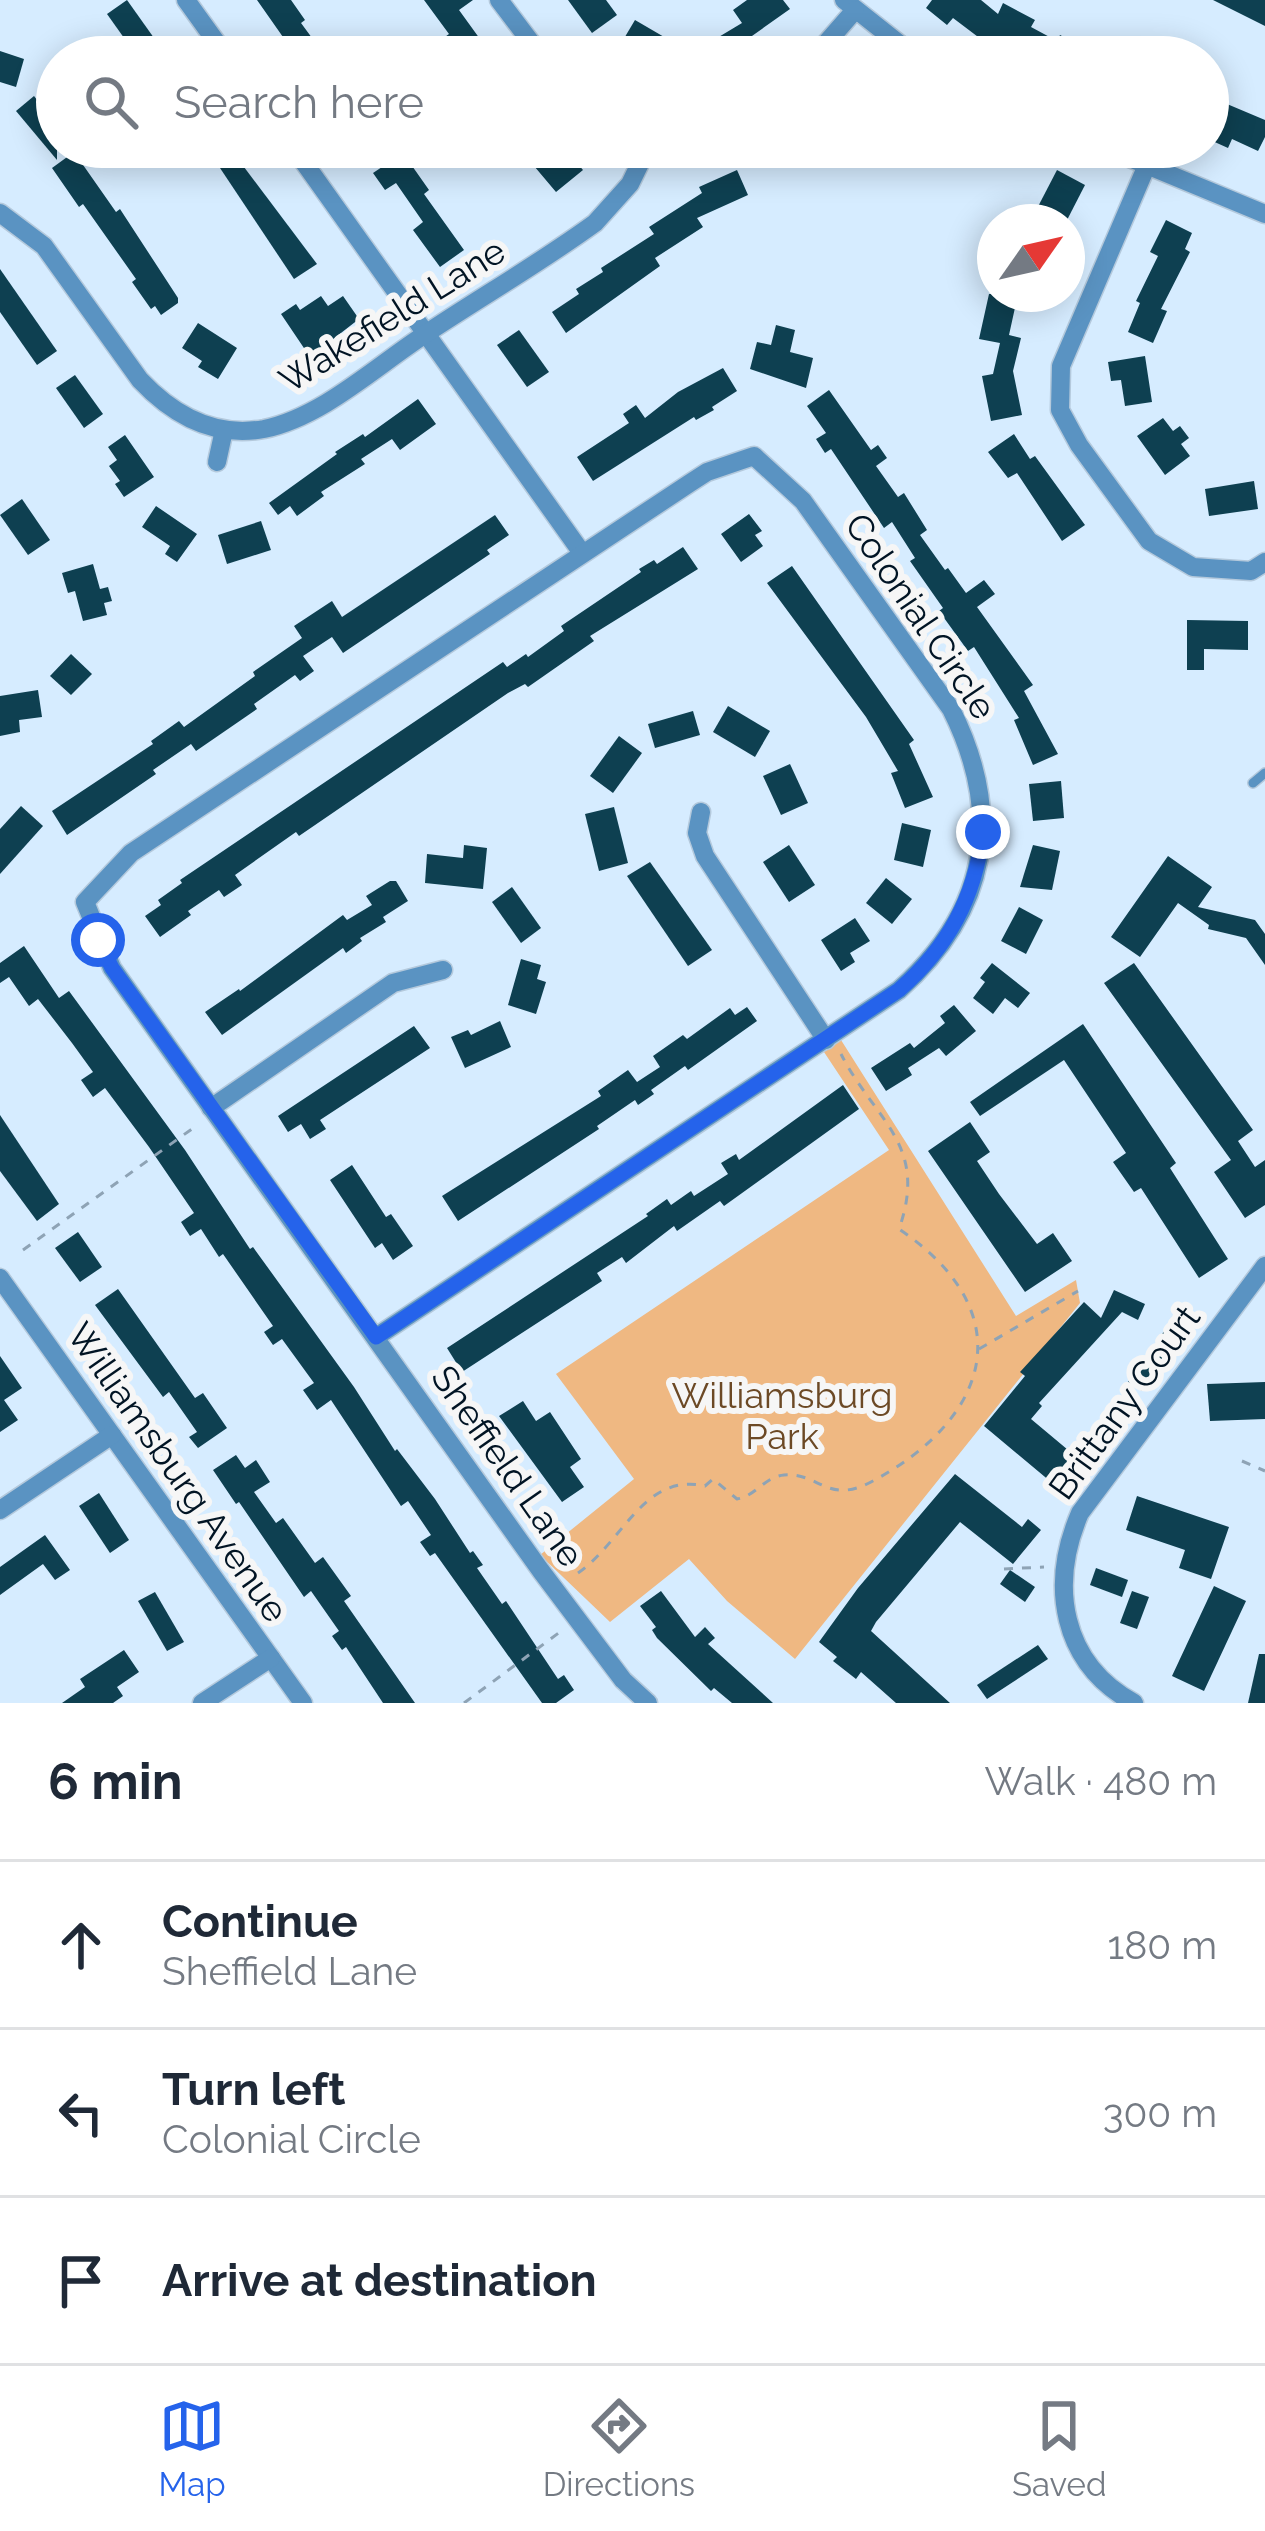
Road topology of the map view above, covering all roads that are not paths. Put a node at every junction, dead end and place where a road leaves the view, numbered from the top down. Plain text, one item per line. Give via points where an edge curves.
1 (186, 0) edge
2 (499, 0) edge
3 (850, 5) edge
4 (212, 36) edge
5 (526, 36) edge
6 (829, 36) edge
7 (889, 36) edge
8 (307, 168) edge
9 (637, 168) edge
10 (1146, 168) edge
11 (1154, 168) edge
12 (0, 213) edge
13 (1265, 214) edge
14 (427, 333) junction
15 (224, 430) junction
16 (217, 462) dead end
17 (582, 554) junction
18 (1265, 562) edge
19 (1265, 773) edge
20 (1253, 782) dead end
21 (700, 812) dead end
22 (85, 902) joint
23 (443, 970) dead end
24 (828, 1038) junction
25 (211, 1108) junction
26 (1265, 1266) edge
27 (0, 1278) edge
28 (376, 1337) junction
29 (112, 1435) junction
30 (0, 1510) edge
31 (271, 1658) junction
32 (202, 1703) edge
33 (303, 1703) edge
34 (648, 1703) edge
35 (1134, 1703) edge

1 - 4 street
2 - 5 street
3 - 6 street
3 - 7 street
8 - 14 street
9 - 14 street, Wakefield Lane via 595,223
10 - 18 street via 1061,366 1060,410 1148,541 1192,568 1252,571
11 - 13 street
12 - 15 street via 44,246 158,399
14 - 15 street, Wakefield Lane via 292,420
14 - 17 street
15 - 16 street
17 - 22 street, Colonial Circle via 131,853
17 - 24 street, Colonial Circle via 707,472 754,456 803,501 951,709 982,800 971,892 920,971
19 - 20 lane
21 - 24 street via 705,856
22 - 25 street, Sheffield Lane via 104,956
23 - 25 street via 393,983
24 - 28 street, Colonial Circle
25 - 28 street, Sheffield Lane
26 - 35 street, Brittany Court via 1080,1513 1066,1547 1067,1622 1083,1660 1108,1689
27 - 29 street, Williamsburg Avenue
28 - 34 street, Sheffield Lane via 574,1615
29 - 30 street
29 - 31 street, Williamsburg Avenue
31 - 32 street
31 - 33 street, Williamsburg Avenue

